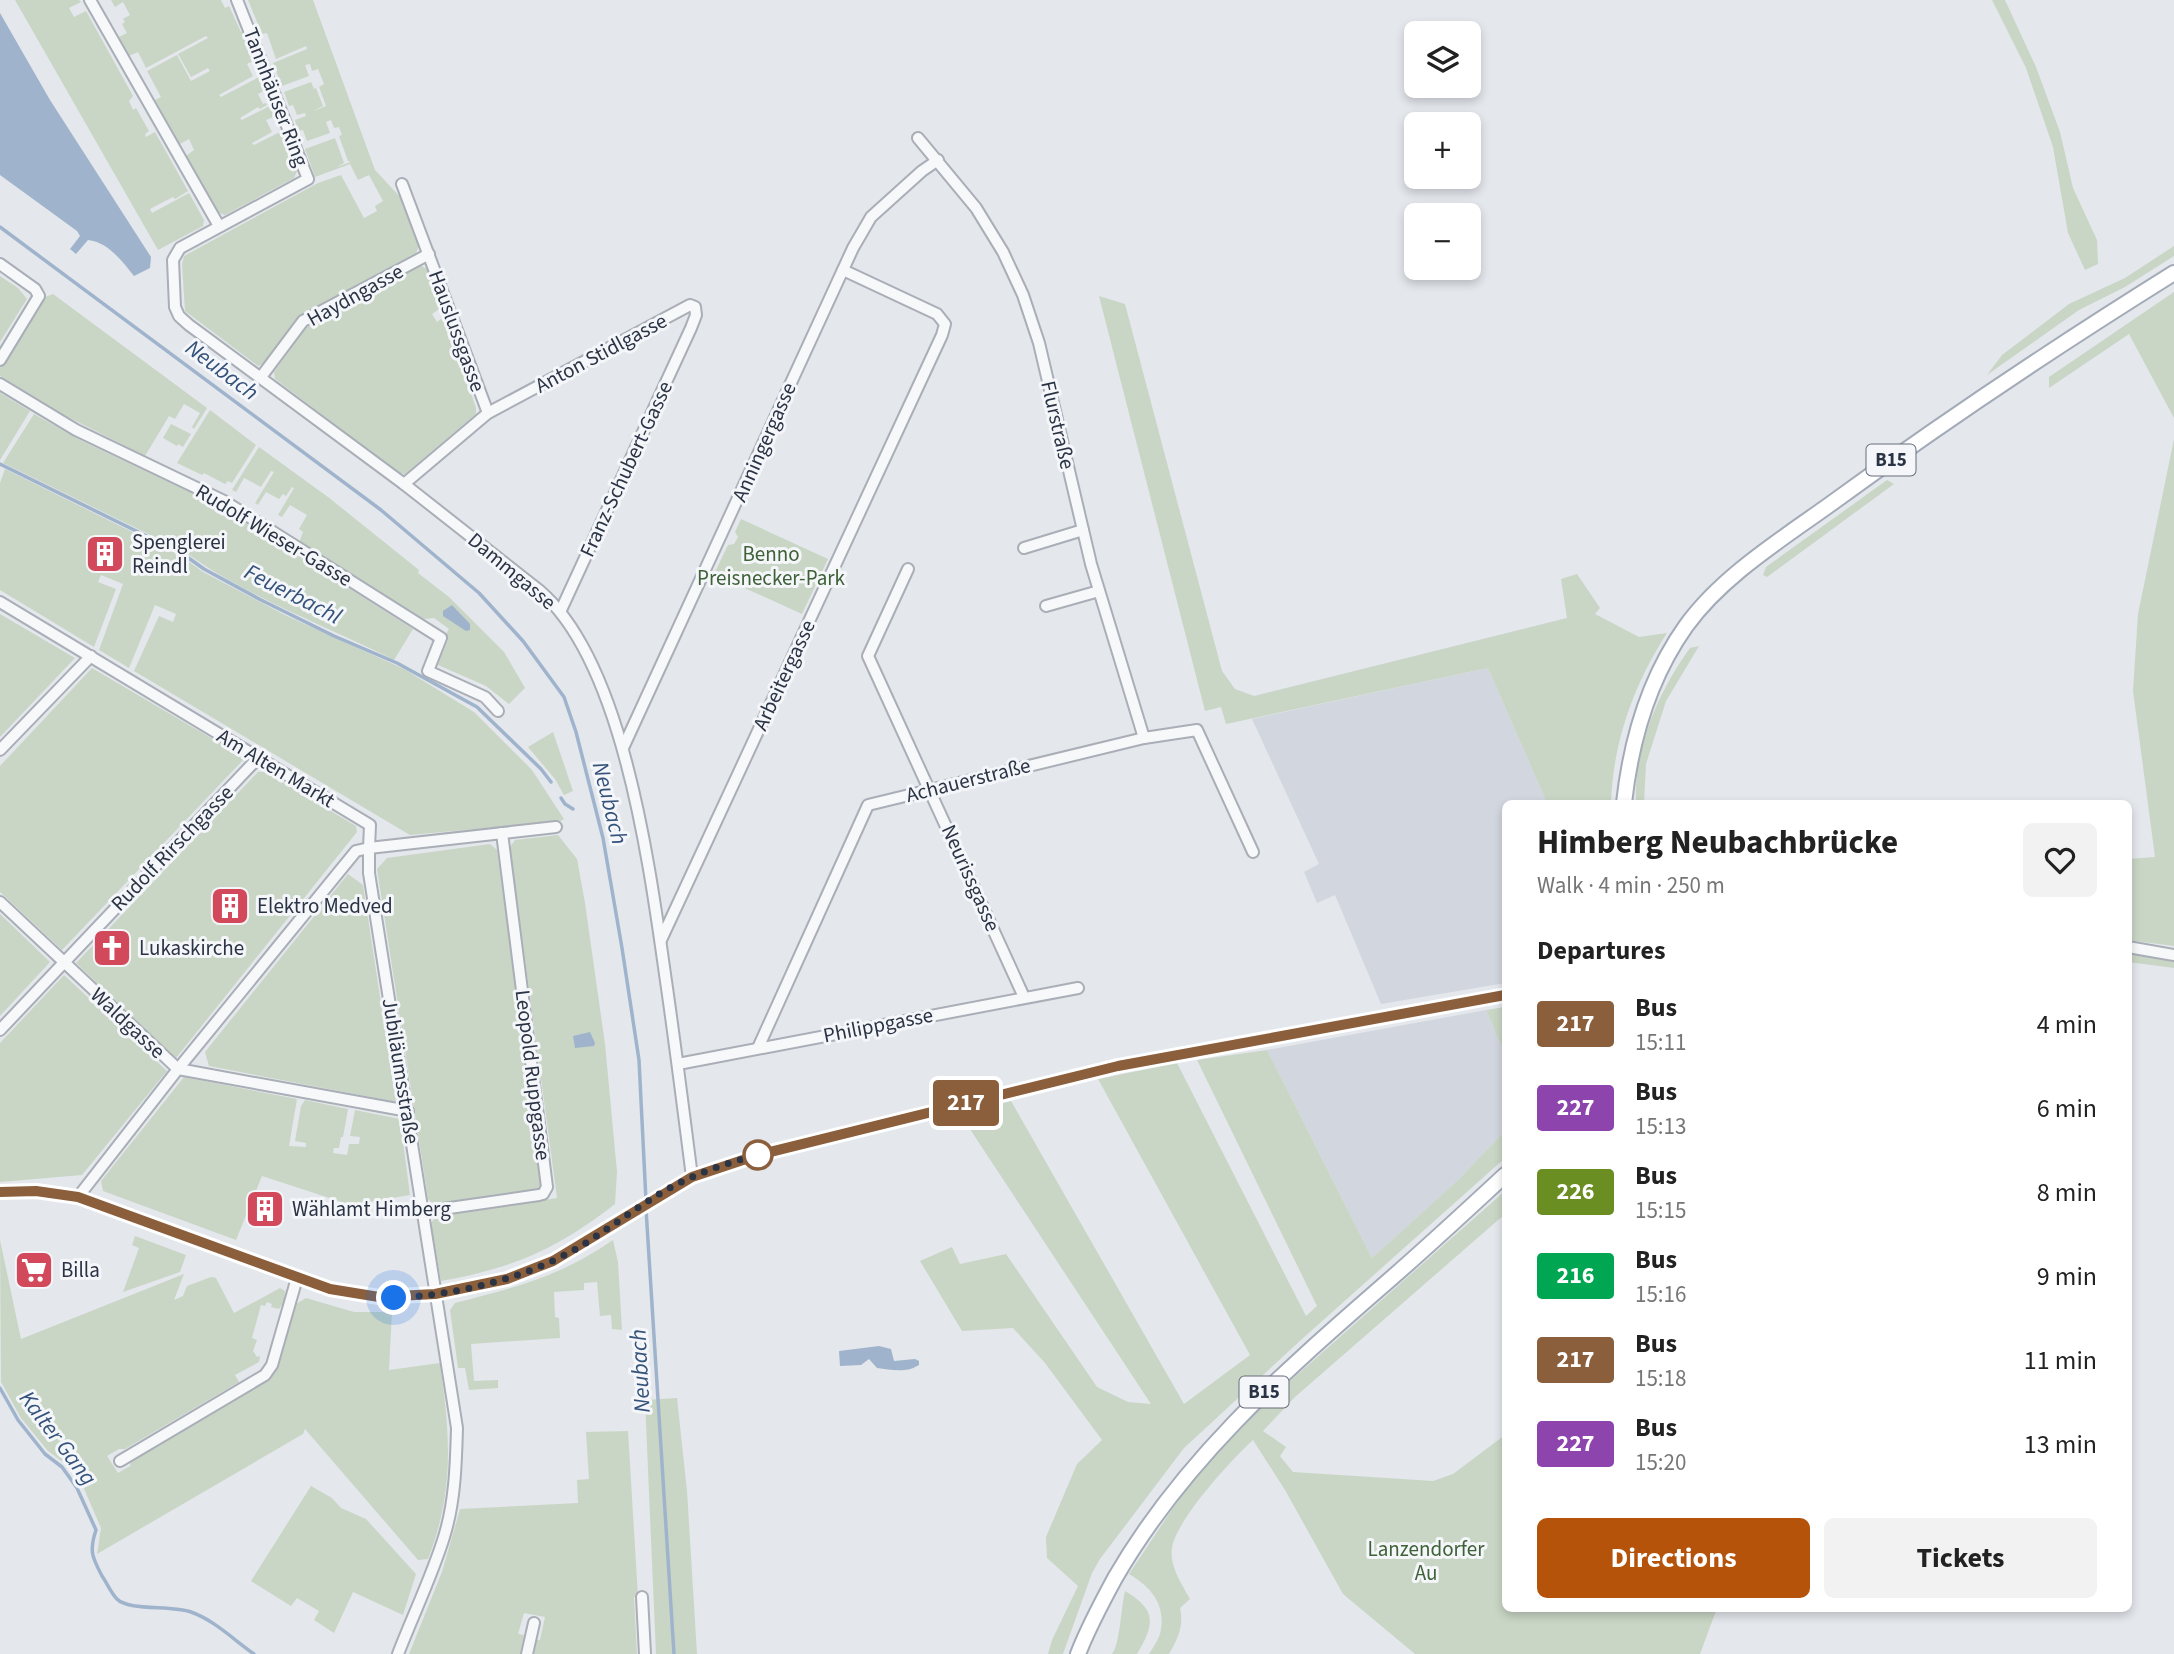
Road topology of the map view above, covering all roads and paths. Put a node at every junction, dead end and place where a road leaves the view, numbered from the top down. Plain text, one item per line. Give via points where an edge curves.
1 (90, 0) edge
2 (237, 0) edge
3 (919, 138) dead end
4 (938, 160) junction
5 (402, 184) dead end
6 (219, 226) junction
7 (429, 254) junction
8 (4, 267) edge
9 (843, 270) junction
10 (2174, 273) edge
11 (691, 328) joint
12 (197, 330) joint
13 (0, 360) edge
14 (261, 377) junction
15 (0, 384) edge
16 (488, 413) junction
17 (404, 484) junction
18 (1083, 530) junction
19 (1024, 548) dead end
20 (908, 569) dead end
21 (1099, 591) junction
22 (0, 602) edge
23 (1046, 606) dead end
24 (561, 610) junction
25 (91, 656) junction
26 (498, 711) dead end
27 (1144, 738) junction
28 (623, 748) junction
29 (0, 750) edge
30 (258, 758) junction
31 (930, 789) junction
32 (1623, 800) edge
33 (556, 827) dead end
34 (502, 833) junction
35 (369, 848) junction
36 (1253, 852) dead end
37 (0, 902) edge
38 (661, 940) junction
39 (2132, 948) edge
40 (2174, 955) edge
41 (64, 962) junction
42 (1078, 988) dead end
43 (1502, 996) edge
44 (1024, 997) junction
45 (0, 1030) edge
46 (758, 1048) junction
47 (678, 1064) junction
48 (178, 1069) junction
49 (408, 1111) junction
50 (692, 1177) junction
51 (1502, 1178) edge
52 (0, 1192) edge
53 (78, 1197) junction
54 (422, 1212) junction
55 (297, 1278) junction
56 (435, 1294) junction
57 (120, 1461) dead end
58 (642, 1597) dead end
59 (534, 1623) dead end
60 (398, 1654) edge
61 (527, 1654) edge
62 (645, 1654) edge
63 (1078, 1654) edge

1 - 6 street
2 - 6 street, Tannhäuser Ring via 308,179
3 - 4 street, Flurstraße
4 - 9 street, Anningergasse via 871,217
4 - 18 street, Flurstraße via 976,208 1024,295
5 - 7 street, Hauslussgasse
6 - 12 street, Tannhäuser Ring via 183,245 174,258 176,310
7 - 14 street, Haydngasse via 303,321
7 - 16 street, Hauslussgasse
8 - 13 street via 39,296
9 - 28 street, Anningergasse
9 - 38 street, Arbeitergasse via 937,314 944,324 942,335
10 - 32 main road, B15 via 1910,446 1746,566 1710,600 1687,625 1643,707
11 - 16 street, Anton Stidlgasse via 696,315 690,305
11 - 24 street, Franz-Schubert-Gasse
12 - 14 street, Dammgasse
14 - 17 street, Dammgasse
15 - 26 street, Rudolf Wieser-Gasse via 76,430 223,501 441,638 428,671 485,697
16 - 17 street, Hauslussgasse
17 - 24 street, Dammgasse
18 - 19 street
18 - 21 street, Flurstraße
20 - 31 street, Neurissgasse via 868,656
21 - 23 street
21 - 27 street, Flurstraße
22 - 25 street, Am Alten Markt
24 - 28 street, Dammgasse via 592,667
25 - 29 street
25 - 30 street, Am Alten Markt
27 - 31 street, Achauerstraße
27 - 36 street, Achauerstraße via 1197,730
28 - 38 street, Dammgasse
30 - 35 street, Am Alten Markt via 370,825
30 - 41 street, Rudolf Rirschgasse
31 - 44 street, Neurissgasse
31 - 46 street, Achauerstraße via 868,805
33 - 34 street
34 - 35 street
34 - 54 street, Leopold Ruppgasse via 547,1187 539,1195
35 - 48 street via 356,851
35 - 49 street, Jubiläumsstraße via 369,873
37 - 41 street, Waldgasse
38 - 47 street, Dammgasse
39 - 40 street
41 - 45 street, Rudolf Rirschgasse
41 - 48 street, Waldgasse
42 - 44 street, Philippgasse
43 - 50 street via 1118,1066 831,1135
44 - 46 street, Philippgasse
46 - 47 street, Philippgasse
47 - 50 street, Dammgasse
48 - 49 street, Waldgasse
48 - 53 street
49 - 54 street, Jubiläumsstraße
50 - 56 street via 532,1270
51 - 63 main road, B15 via 1298,1359 1192,1468 1132,1550
52 - 53 street
53 - 55 street
54 - 56 street, Jubiläumsstraße
55 - 56 street via 379,1297
55 - 57 street via 272,1365 265,1375
56 - 60 street, Jubiläumsstraße via 457,1428 453,1499 445,1536
58 - 62 street
59 - 61 street

